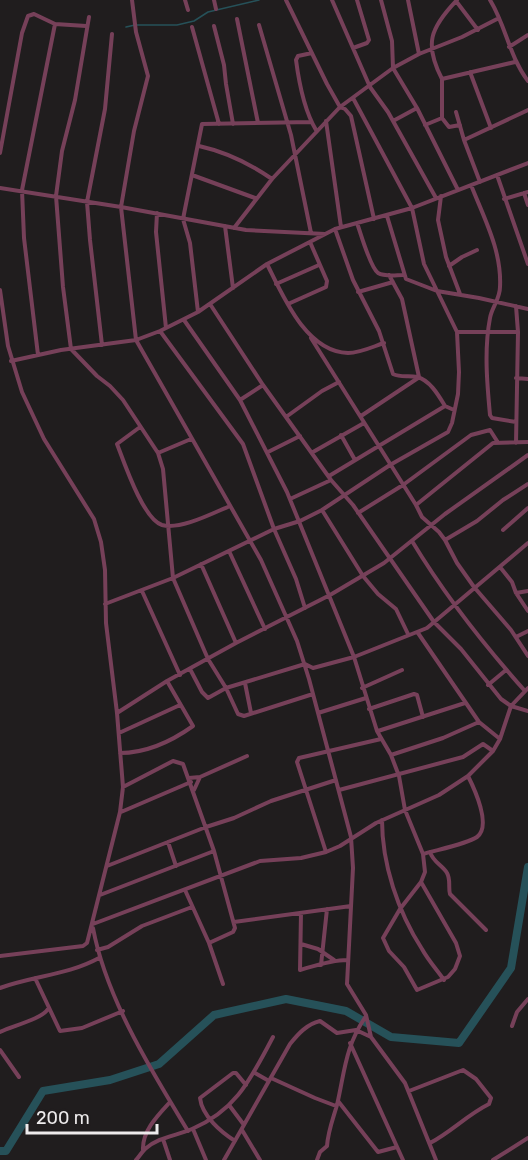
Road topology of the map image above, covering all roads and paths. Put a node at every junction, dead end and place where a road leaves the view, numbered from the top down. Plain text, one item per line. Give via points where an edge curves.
1 (132, 0) edge
2 (185, 0) edge
3 (214, 0) edge
4 (286, 0) edge
5 (332, 0) edge
6 (357, 0) edge
7 (381, 0) edge
8 (408, 0) edge
9 (456, 0) edge
10 (490, 0) edge
11 (216, 9) dead end
12 (188, 10) dead end
13 (88, 17) dead end
14 (499, 18) junction
15 (237, 19) dead end
16 (55, 24) junction
17 (259, 25) dead end
18 (86, 26) junction
19 (214, 26) dead end
20 (192, 27) dead end
21 (478, 30) junction
22 (112, 34) dead end
23 (528, 35) edge
24 (509, 47) junction
25 (353, 48) junction
26 (430, 50) junction
27 (312, 53) junction
28 (419, 54) junction
29 (515, 62) junction
30 (393, 68) junction
31 (470, 72) junction
32 (442, 79) junction
33 (528, 81) edge
34 (370, 87) junction
35 (353, 98) junction
36 (340, 107) junction
37 (417, 108) junction
38 (528, 110) edge
39 (456, 112) dead end
40 (442, 118) junction
41 (326, 120) junction
42 (393, 121) junction
43 (288, 122) junction
44 (311, 122) junction
45 (258, 123) junction
46 (219, 124) junction
47 (233, 124) junction
48 (425, 125) junction
49 (460, 125) junction
50 (491, 128) junction
51 (316, 130) junction
52 (464, 140) junction
53 (199, 146) junction
54 (0, 153) edge
55 (295, 153) junction
56 (528, 164) edge
57 (192, 176) junction
58 (496, 176) junction
59 (272, 179) junction
60 (480, 182) junction
61 (471, 185) junction
62 (0, 188) edge
63 (22, 190) junction
64 (458, 190) junction
65 (526, 192) edge
66 (56, 196) junction
67 (438, 197) junction
68 (255, 198) junction
69 (504, 199) junction
70 (87, 202) junction
71 (528, 205) edge
72 (121, 207) junction
73 (412, 208) junction
74 (157, 213) junction
75 (387, 216) junction
76 (183, 219) junction
77 (375, 219) junction
78 (357, 223) junction
79 (225, 226) junction
80 (341, 227) junction
81 (234, 228) junction
82 (335, 230) junction
83 (311, 234) junction
84 (326, 234) junction
85 (310, 242) junction
86 (477, 250) dead end
87 (267, 264) junction
88 (528, 264) edge
89 (319, 265) junction
90 (449, 266) junction
91 (389, 275) junction
92 (403, 275) junction
93 (393, 282) junction
94 (276, 284) junction
95 (233, 288) junction
96 (0, 290) edge
97 (436, 291) junction
98 (358, 292) junction
99 (460, 294) junction
100 (497, 302) junction
101 (210, 304) junction
102 (288, 304) junction
103 (516, 306) junction
104 (528, 309) edge
105 (198, 312) junction
106 (184, 320) junction
107 (166, 328) junction
108 (160, 331) junction
109 (488, 331) junction
110 (457, 332) junction
111 (518, 332) junction
112 (310, 338) junction
113 (136, 340) junction
114 (384, 344) junction
115 (102, 345) junction
116 (71, 349) junction
117 (38, 355) junction
118 (11, 361) junction
119 (419, 377) junction
120 (516, 378) junction
121 (528, 379) edge
122 (339, 382) junction
123 (263, 385) junction
124 (240, 400) junction
125 (445, 406) junction
126 (454, 410) junction
127 (361, 416) junction
128 (286, 417) junction
129 (516, 422) junction
130 (364, 423) junction
131 (140, 427) junction
132 (341, 435) junction
133 (300, 436) junction
134 (191, 439) junction
135 (497, 441) junction
136 (516, 442) junction
137 (528, 442) edge
138 (378, 446) junction
139 (268, 452) junction
140 (158, 453) junction
141 (313, 453) junction
142 (528, 455) edge
143 (355, 460) junction
144 (390, 465) junction
145 (330, 478) junction
146 (528, 484) edge
147 (404, 485) junction
148 (345, 495) junction
149 (290, 499) junction
150 (416, 505) junction
151 (230, 506) junction
152 (528, 508) edge
153 (322, 510) junction
154 (358, 513) junction
155 (300, 521) junction
156 (168, 525) junction
157 (432, 525) junction
158 (274, 529) junction
159 (503, 530) dead end
160 (445, 540) junction
161 (412, 541) junction
162 (251, 542) junction
163 (526, 545) edge
164 (528, 550) edge
165 (229, 551) junction
166 (389, 559) junction
167 (201, 564) junction
168 (500, 567) junction
169 (363, 576) junction
170 (173, 578) junction
171 (474, 587) junction
172 (142, 591) junction
173 (528, 591) edge
174 (516, 593) junction
175 (330, 596) junction
176 (105, 604) junction
177 (456, 604) junction
178 (305, 608) junction
179 (528, 611) edge
180 (287, 617) junction
181 (434, 622) junction
182 (265, 628) junction
183 (528, 631) edge
184 (418, 633) junction
185 (408, 634) junction
186 (516, 637) junction
187 (236, 643) junction
188 (528, 656) edge
189 (354, 657) junction
190 (208, 659) junction
191 (305, 664) junction
192 (313, 668) junction
193 (190, 669) junction
194 (402, 670) dead end
195 (506, 670) junction
196 (180, 675) junction
197 (309, 679) junction
198 (167, 681) junction
199 (245, 682) junction
200 (488, 685) junction
201 (226, 688) junction
202 (362, 688) junction
203 (527, 689) edge
204 (313, 694) junction
205 (366, 698) junction
206 (465, 703) junction
207 (180, 705) junction
208 (512, 706) junction
209 (369, 709) junction
210 (528, 711) edge
211 (117, 713) junction
212 (251, 713) junction
213 (317, 713) junction
214 (423, 717) junction
215 (479, 722) junction
216 (377, 731) junction
217 (119, 733) junction
218 (381, 739) junction
219 (500, 739) junction
220 (327, 751) junction
221 (493, 751) junction
222 (120, 753) junction
223 (391, 755) junction
224 (247, 756) dead end
225 (399, 776) junction
226 (468, 776) junction
227 (200, 777) junction
228 (190, 780) junction
229 (336, 780) junction
230 (123, 787) junction
231 (306, 790) junction
232 (339, 790) junction
233 (194, 791) junction
234 (405, 810) junction
235 (120, 812) junction
236 (382, 820) junction
237 (206, 827) junction
238 (351, 837) junction
239 (168, 842) junction
240 (214, 851) junction
241 (326, 852) junction
242 (430, 852) junction
243 (423, 854) junction
244 (107, 866) junction
245 (176, 866) junction
246 (221, 875) junction
247 (421, 882) junction
248 (185, 890) junction
249 (100, 895) junction
250 (351, 906) junction
251 (192, 907) junction
252 (327, 909) junction
253 (400, 909) junction
254 (301, 913) junction
255 (234, 922) junction
256 (92, 924) junction
257 (486, 930) dead end
258 (209, 943) junction
259 (301, 944) junction
260 (97, 950) junction
261 (323, 952) junction
262 (0, 956) edge
263 (99, 958) junction
264 (335, 960) junction
265 (347, 960) junction
266 (321, 965) junction
267 (34, 978) junction
268 (444, 980) junction
269 (223, 984) dead end
270 (0, 988) edge
271 (528, 1000) edge
272 (48, 1008) junction
273 (123, 1011) junction
274 (45, 1013) junction
275 (52, 1015) junction
276 (366, 1015) junction
277 (512, 1026) dead end
278 (356, 1030) junction
279 (0, 1032) edge
280 (273, 1037) dead end
281 (371, 1037) junction
282 (350, 1043) junction
283 (0, 1050) edge
284 (255, 1073) junction
285 (19, 1077) dead end
286 (270, 1079) junction
287 (246, 1086) junction
288 (409, 1091) junction
289 (170, 1102) junction
290 (337, 1103) junction
291 (229, 1105) junction
292 (211, 1120) junction
293 (243, 1127) junction
294 (190, 1130) junction
295 (163, 1138) junction
296 (528, 1138) edge
297 (235, 1141) junction
298 (430, 1143) junction
299 (397, 1148) junction
300 (143, 1150) junction
301 (141, 1158) edge
302 (136, 1160) edge
303 (170, 1160) edge
304 (206, 1160) edge
305 (224, 1160) edge
306 (260, 1160) edge
307 (317, 1160) edge
308 (403, 1160) edge
309 (436, 1160) edge
310 (493, 1160) edge

1 - 72 street via 147,76
2 - 12 street
3 - 11 street
4 - 27 street
5 - 25 street
6 - 25 street via 369,40
7 - 30 street via 393,41
8 - 28 street
9 - 21 street
9 - 26 street via 440,19
10 - 14 street
13 - 18 street
14 - 21 street
14 - 24 street
15 - 45 street
16 - 18 street
16 - 54 street via 34,14 26,20
16 - 63 street
17 - 43 street
18 - 66 street
19 - 47 street
20 - 46 street
21 - 26 street
22 - 70 street via 105,109
23 - 24 street
24 - 29 street
25 - 34 street
26 - 28 street
26 - 32 street
27 - 36 street
27 - 44 street via 296,60
28 - 30 street
29 - 31 street
29 - 33 street
30 - 34 street
30 - 37 street
31 - 32 street
31 - 50 street
32 - 40 street
34 - 35 street
34 - 42 street
35 - 36 street
35 - 73 street
36 - 41 street
36 - 77 street via 351,116
37 - 42 street
37 - 48 street
38 - 50 street
39 - 49 street
40 - 48 street
40 - 49 street via 449,126
41 - 51 street
41 - 80 street
42 - 67 street
43 - 44 street
43 - 45 street
43 - 55 street
44 - 51 street
45 - 47 street
46 - 47 street
46 - 53 street via 202,124
48 - 64 street
49 - 52 street
50 - 52 street
51 - 55 street
52 - 60 street
53 - 57 street
53 - 59 street via 239,159
55 - 59 street
55 - 83 street
56 - 58 street
57 - 68 street
57 - 76 street
58 - 60 street
58 - 69 street
59 - 68 street
60 - 61 street
61 - 64 street
61 - 100 street via 497,254
62 - 63 street
63 - 66 street
63 - 117 street
64 - 67 street
65 - 69 street
65 - 71 street
66 - 70 street
66 - 116 street
67 - 73 street
67 - 90 street via 438,220
68 - 81 street
69 - 88 street
70 - 72 street
70 - 115 street
72 - 74 street
72 - 113 street
73 - 75 street
73 - 97 street via 420,253
74 - 76 street
74 - 107 street
75 - 77 street
75 - 92 street
76 - 79 street
76 - 105 street via 190,243
77 - 78 street
78 - 80 street
78 - 91 street via 375,270
79 - 81 street
79 - 95 street
80 - 82 street
81 - 83 street
82 - 84 street
82 - 98 street
83 - 84 street
84 - 85 street
85 - 87 street
85 - 89 street
86 - 90 street
87 - 94 street
87 - 95 street
89 - 94 street
89 - 102 street via 326,287
90 - 99 street
91 - 92 street
91 - 93 street
92 - 97 street
93 - 98 street
93 - 119 street via 405,309
94 - 102 street
95 - 101 street
96 - 118 street
97 - 99 street
97 - 110 street
98 - 114 street
99 - 100 street
100 - 103 street
100 - 109 street
101 - 105 street
101 - 123 street
102 - 112 street
103 - 104 street
103 - 111 street
105 - 106 street
106 - 107 street
106 - 124 street
107 - 108 street
108 - 113 street
108 - 158 street via 243,444
109 - 110 street
109 - 111 street
109 - 129 street via 490,415
110 - 126 street via 459,372
111 - 120 street
112 - 114 street via 344,353
112 - 122 street
113 - 115 street
113 - 134 street
114 - 119 street via 393,374
115 - 116 street
116 - 117 street
116 - 131 street via 123,400
117 - 118 street
118 - 176 street via 44,439 94,519 105,570
119 - 125 street via 436,391
119 - 127 street
120 - 121 street
120 - 129 street
122 - 127 street
122 - 128 street
123 - 124 street
123 - 128 street
124 - 139 street
125 - 126 street
125 - 138 street
126 - 144 street via 448,432
127 - 130 street
128 - 133 street
129 - 136 street
130 - 132 street
130 - 138 street
131 - 140 street
131 - 156 street via 117,444 148,511 155,521
132 - 141 street
132 - 143 street
133 - 139 street
133 - 141 street
134 - 140 street
134 - 151 street
135 - 136 street
135 - 147 street via 490,430 474,433
135 - 150 street
136 - 137 street
138 - 143 street
138 - 144 street
139 - 149 street
140 - 156 street
141 - 145 street
142 - 157 street
143 - 145 street
144 - 147 street
144 - 148 street
145 - 148 street
145 - 149 street
146 - 160 street
147 - 150 street
147 - 154 street
148 - 153 street
148 - 154 street
149 - 155 street
150 - 157 street
151 - 156 street via 187,523
151 - 162 street
152 - 159 street
153 - 155 street
153 - 169 street
154 - 166 street
155 - 158 street
155 - 175 street
156 - 170 street
157 - 160 street
157 - 161 street
158 - 162 street
158 - 178 street
160 - 171 street
161 - 166 street
161 - 177 street
162 - 165 street
162 - 180 street
163 - 164 street
163 - 168 street
165 - 167 street
165 - 182 street
166 - 169 street
166 - 181 street
167 - 170 street
167 - 187 street
168 - 171 street
168 - 174 street
169 - 175 street
169 - 185 street via 396,609
170 - 172 street
170 - 190 street
171 - 177 street
171 - 186 street
172 - 176 street
172 - 196 street
173 - 174 street
174 - 179 street
175 - 178 street
175 - 189 street
176 - 211 street
177 - 181 street
177 - 195 street
178 - 180 street
180 - 182 street
180 - 191 street
181 - 184 street
181 - 200 street
182 - 187 street
183 - 186 street
184 - 185 street
184 - 206 street
185 - 189 street
186 - 188 street
187 - 190 street
189 - 192 street
189 - 202 street
190 - 193 street
190 - 201 street
191 - 192 street
191 - 197 street
191 - 199 street
192 - 197 street
193 - 196 street
193 - 201 street via 205,697
194 - 202 street
195 - 200 street
195 - 203 street
196 - 198 street
197 - 204 street
198 - 207 street
198 - 211 street
199 - 201 street
199 - 212 street
200 - 208 street
201 - 212 street via 238,714
202 - 205 street
203 - 208 street
204 - 212 street
204 - 213 street
205 - 209 street
205 - 213 street
206 - 214 street
206 - 215 street
207 - 217 street
207 - 222 street via 193,723 190,728 152,748
208 - 210 street
208 - 219 street
209 - 214 street via 416,694
209 - 216 street
211 - 217 street
213 - 220 street
214 - 216 street
215 - 219 street
215 - 223 street
216 - 218 street
217 - 222 street
218 - 220 street
218 - 223 street
219 - 221 street
220 - 229 street
220 - 231 street via 299,758
221 - 225 street via 484,743 463,757
221 - 226 street
222 - 230 street
223 - 225 street
224 - 227 street
225 - 232 street
225 - 234 street
226 - 234 street
226 - 242 street via 481,808 480,834
227 - 228 street
227 - 233 street
228 - 230 street via 183,764 173,761
228 - 233 street
228 - 235 street
229 - 231 street
229 - 232 street
230 - 235 street
231 - 237 street
231 - 241 street
232 - 238 street
233 - 237 street
234 - 236 street
234 - 243 street
235 - 244 street
236 - 238 street
236 - 253 street via 385,852
237 - 239 street
237 - 240 street
238 - 241 street
238 - 250 street
239 - 244 street
239 - 245 street
240 - 245 street
240 - 246 street
241 - 246 street via 260,861
242 - 243 street
242 - 257 street via 447,873 450,894
243 - 247 street
244 - 249 street
245 - 249 street
246 - 248 street
246 - 255 street
247 - 253 street
247 - 268 street via 459,950 459,962
248 - 251 street
248 - 256 street
249 - 256 street
250 - 252 street
250 - 265 street
251 - 258 street
251 - 260 street via 142,926
252 - 254 street
252 - 261 street
253 - 268 street via 421,949
253 - 268 street via 384,935 384,942 417,990
254 - 255 street
254 - 259 street
255 - 258 street via 235,932
256 - 260 street
256 - 262 street via 83,946
258 - 269 street
259 - 261 street
259 - 266 street via 300,970
260 - 263 street
261 - 264 street
261 - 266 street
263 - 267 street via 78,969
263 - 273 street
264 - 265 street
264 - 266 street
265 - 276 street via 347,984
267 - 270 street
267 - 272 street
271 - 277 street via 517,1012
272 - 274 street
272 - 275 street
273 - 275 street via 62,1032
273 - 289 street
274 - 275 street
274 - 279 street
276 - 278 street
276 - 281 street
278 - 281 street
278 - 282 street
278 - 286 street via 337,1033 320,1021 309,1025 290,1044
280 - 284 street
281 - 288 street
282 - 290 street
282 - 299 street
283 - 285 street
284 - 286 street
284 - 287 street
286 - 290 street
286 - 293 street
287 - 291 street
287 - 292 street via 232,1073 202,1096 200,1102
288 - 298 street
288 - 298 street via 463,1070 491,1098 489,1104
289 - 294 street
289 - 300 street via 150,1126
290 - 299 street via 378,1152
290 - 307 street via 327,1146
291 - 292 street
291 - 293 street
292 - 294 street
292 - 297 street
293 - 297 street
293 - 306 street
294 - 295 street
294 - 304 street
295 - 300 street
295 - 303 street
296 - 310 street
297 - 305 street
298 - 309 street
299 - 308 street
300 - 301 street
301 - 302 street

